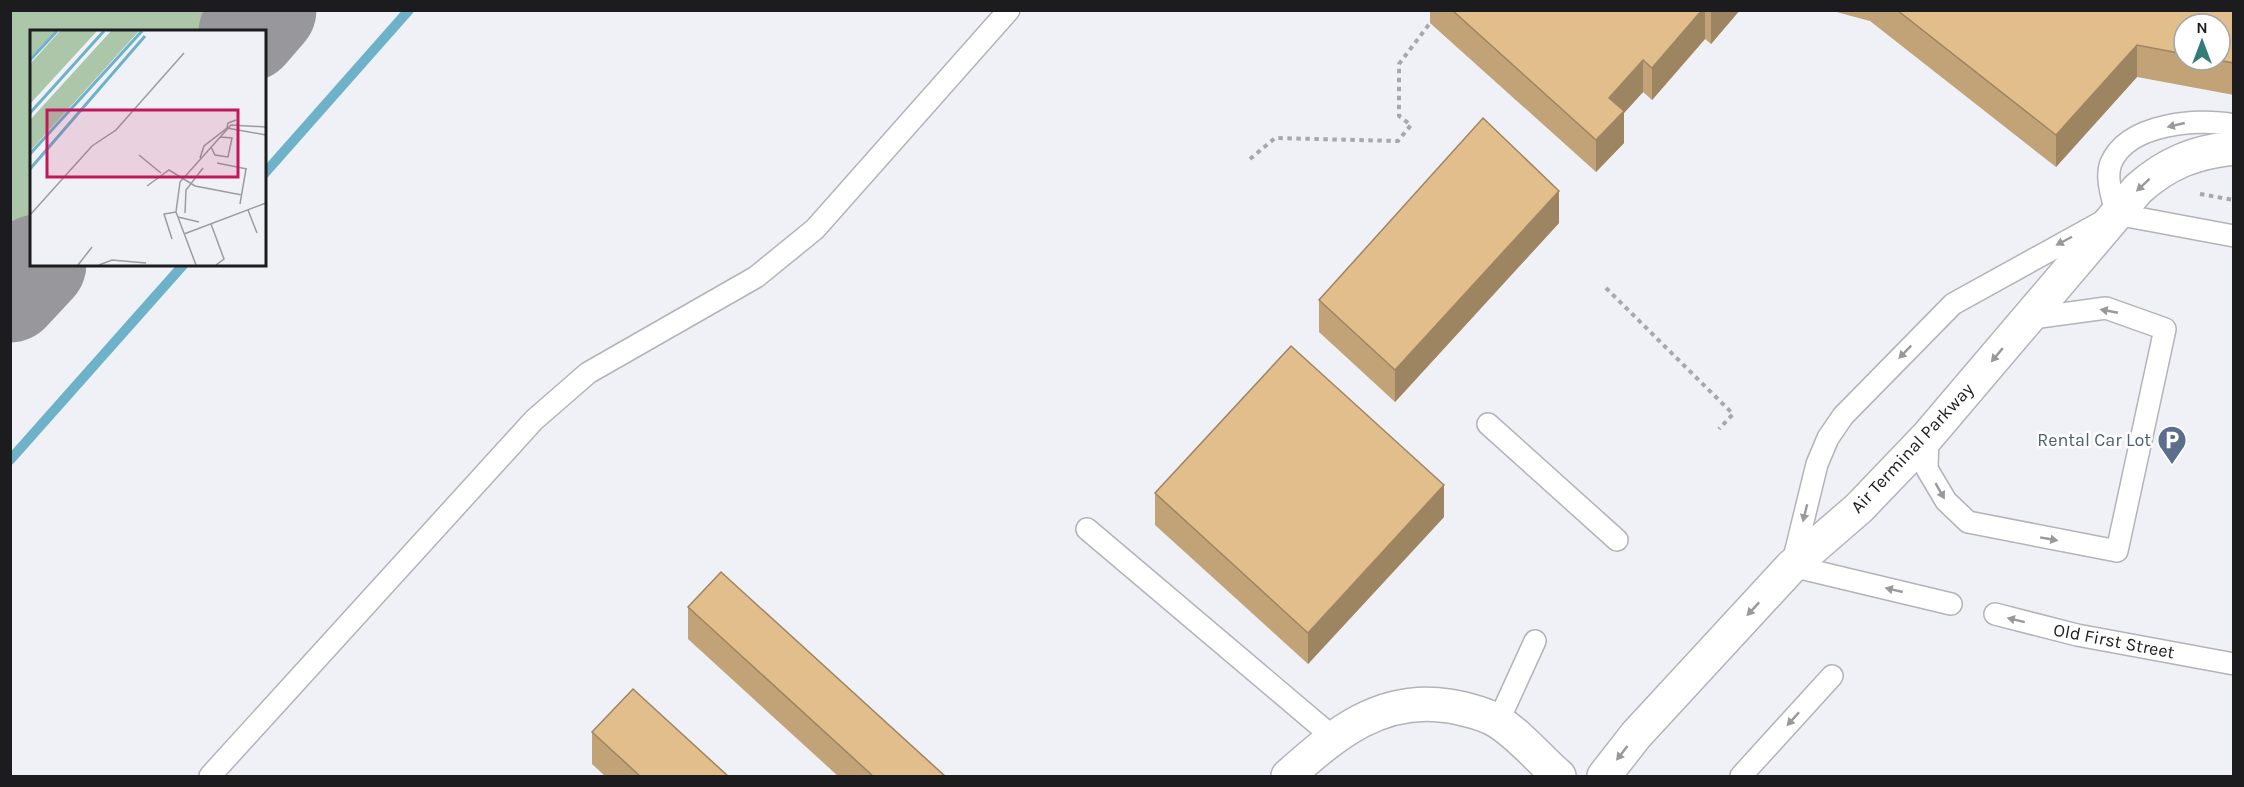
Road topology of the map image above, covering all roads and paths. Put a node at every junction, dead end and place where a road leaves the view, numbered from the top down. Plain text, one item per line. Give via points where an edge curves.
1 (1009, 10) edge
2 (1430, 23) dead end
3 (2234, 125) edge
4 (2234, 148) edge
5 (1250, 159) dead end
6 (2190, 192) dead end
7 (2234, 200) edge
8 (2116, 214) junction
9 (2234, 236) edge
10 (1605, 288) dead end
11 (2026, 319) junction
12 (1488, 424) dead end
13 (1719, 429) dead end
14 (1928, 436) junction
15 (1087, 530) dead end
16 (1617, 540) dead end
17 (1792, 566) junction
18 (1951, 604) dead end
19 (1995, 614) dead end
20 (1535, 641) dead end
21 (2234, 664) edge
22 (1832, 676) dead end
23 (1498, 722) junction
24 (1334, 738) junction
25 (210, 777) edge
26 (1288, 777) edge
27 (1559, 777) edge
28 (1604, 777) edge
29 (1741, 777) edge

1 - 25 lane via 815,229 756,277 588,373 534,420
2 - 5 path via 1399,63 1399,116 1411,125 1398,141 1275,138
3 -> 8 lane via 2186,122 2154,130 2123,147 2109,174
4 -> 8 street, Air Terminal Parkway via 2196,154 2171,164 2150,178
6 - 7 path
8 - 9 lane
8 - 11 street, Air Terminal Parkway
8 -> 17 lane via 1959,300 1843,416 1817,464
10 - 13 path via 1733,414
11 -> 14 street, Air Terminal Parkway
14 -> 11 lane via 1927,469 1946,501 1968,522 2117,551 2165,328 2106,308
12 - 16 lane
14 - 17 street, Air Terminal Parkway via 1859,508
15 - 24 lane
18 -> 17 lane
17 -> 28 street, Air Terminal Parkway via 1636,735
21 -> 19 lane, Old First Street via 2077,635
20 - 23 lane
22 -> 29 lane
23 - 24 street via 1460,708 1412,704 1373,715
23 - 27 street
24 - 26 street

